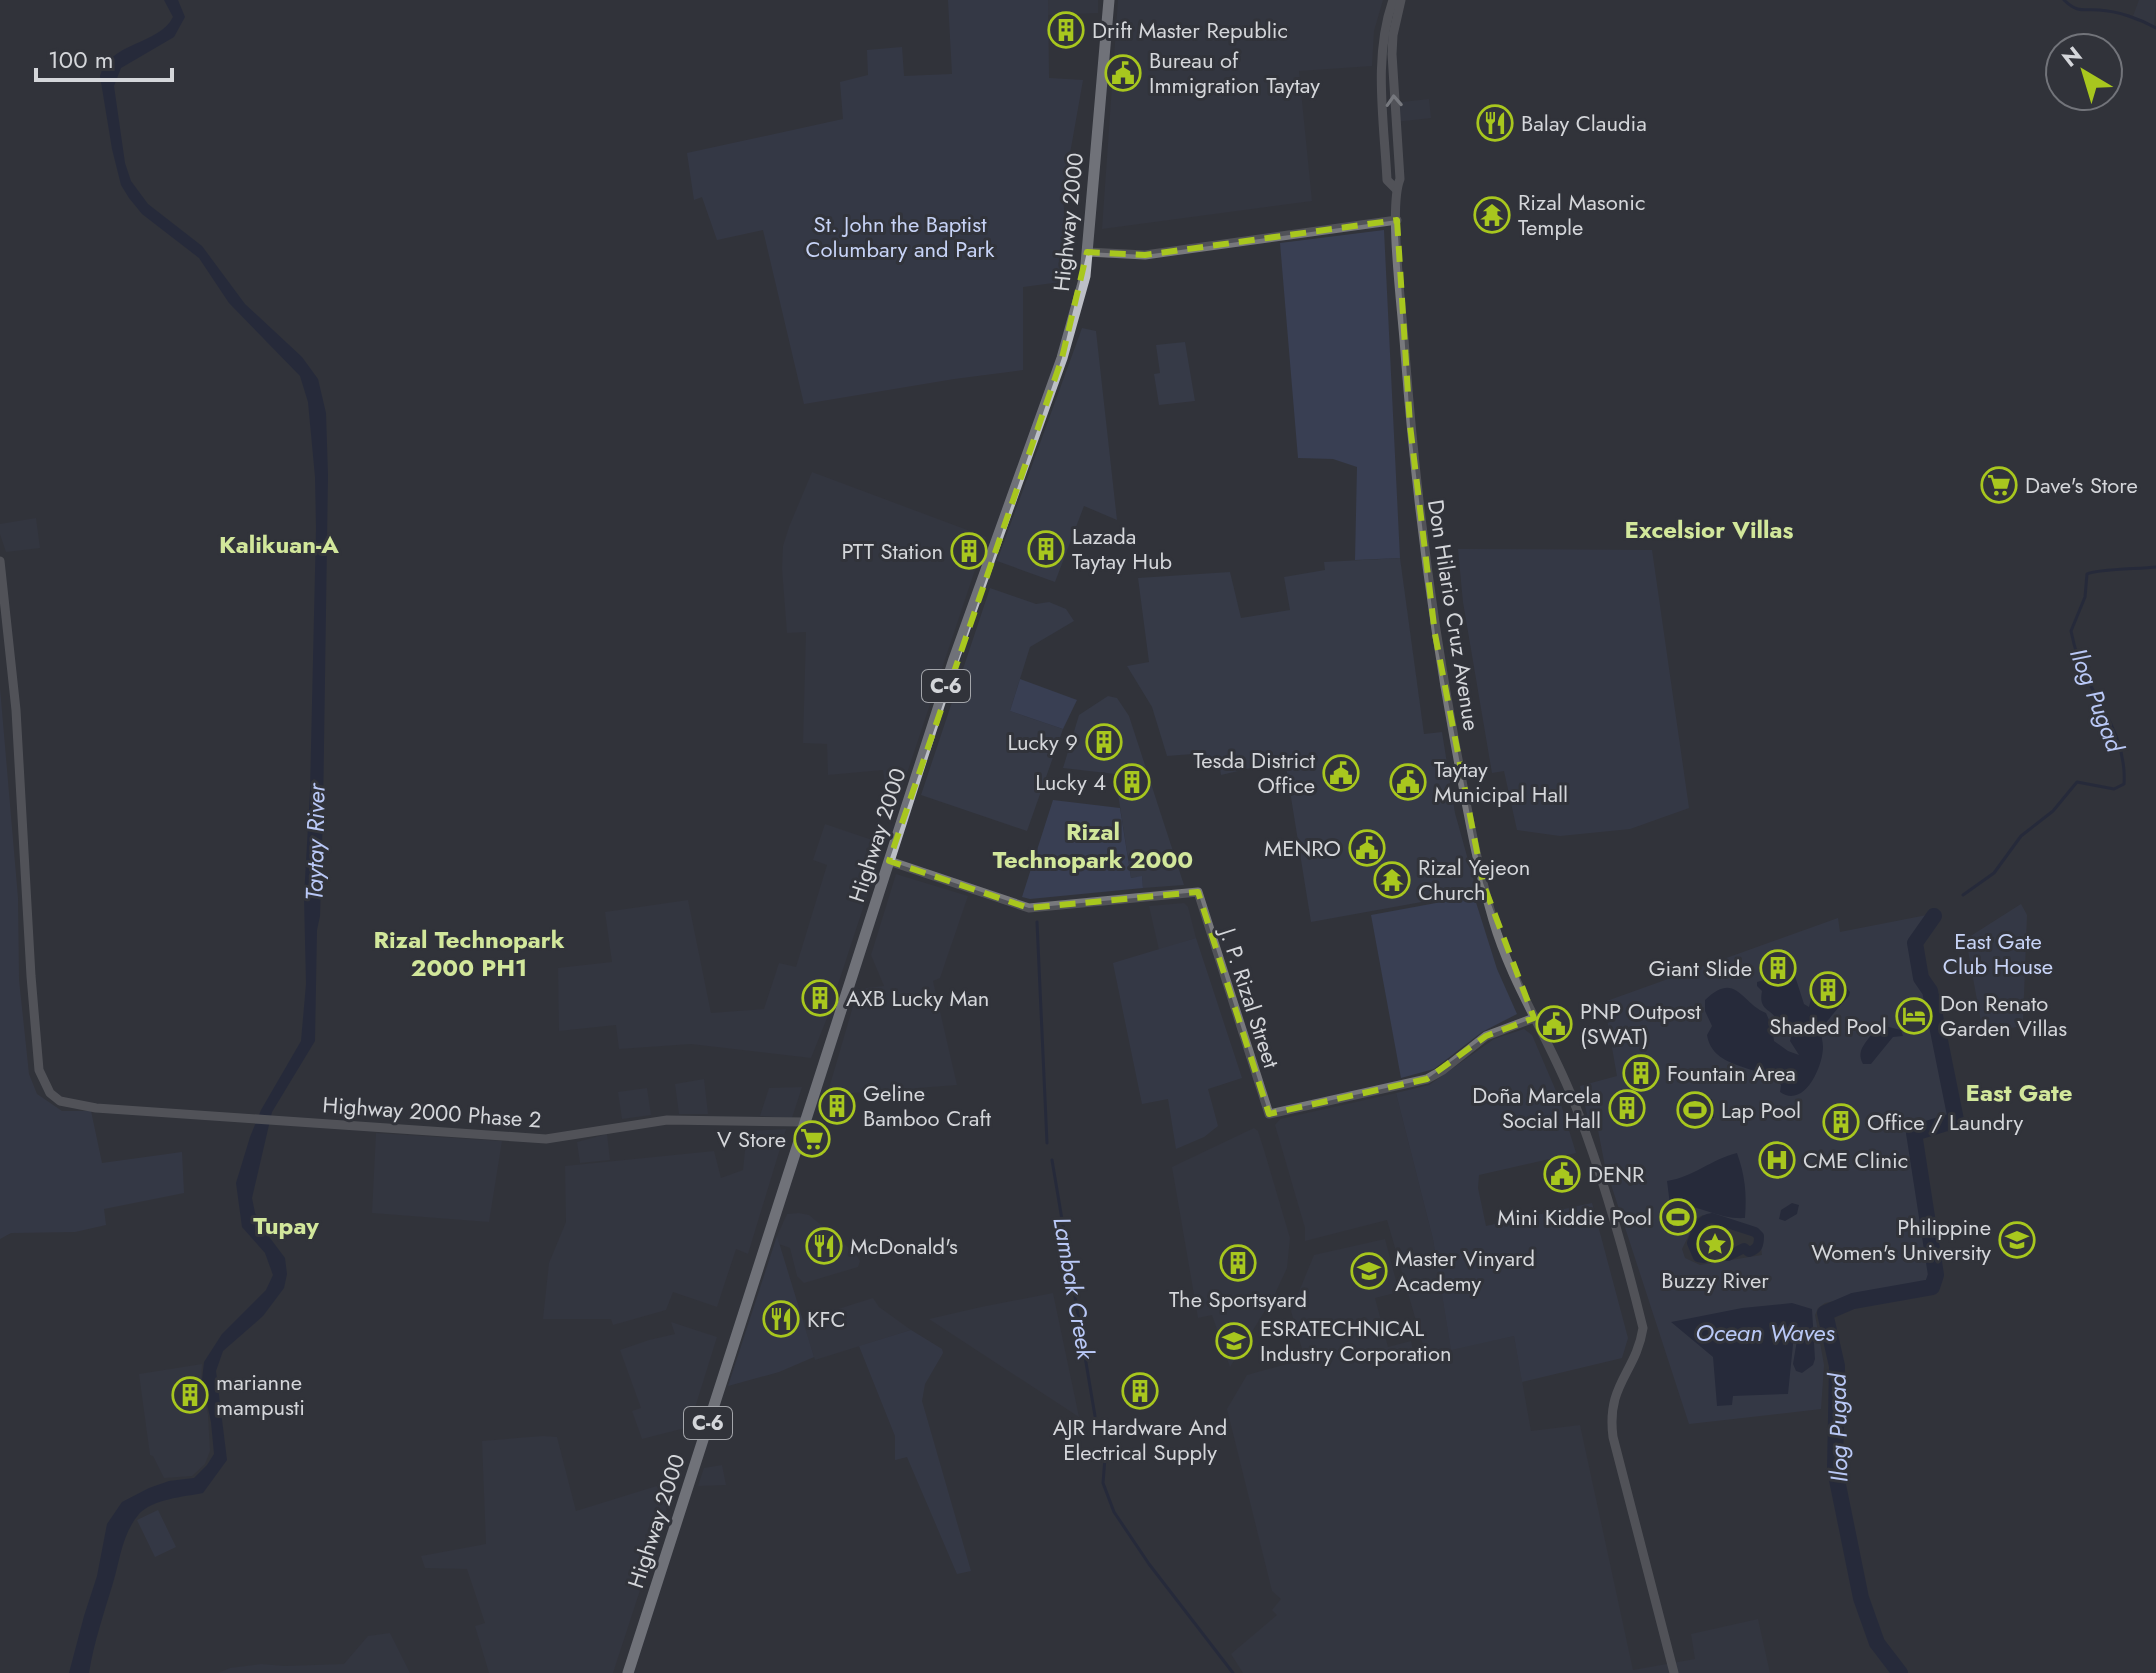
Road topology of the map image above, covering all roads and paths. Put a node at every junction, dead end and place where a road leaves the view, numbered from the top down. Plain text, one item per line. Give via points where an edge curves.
1 (1109, 0) edge
2 (1393, 0) edge
3 (1401, 0) edge
4 (1396, 189) junction
5 (1397, 220) junction
6 (1087, 252) junction
7 (0, 561) edge
8 (889, 861) junction
9 (1534, 1018) junction
10 (805, 1122) junction
11 (628, 1673) edge
12 (1674, 1673) edge

1 - 6 main road, Highway 2000 / C-6
2 - 4 street, Don Hilario Cruz Avenue via 1384,24 1381,75 1387,180
4 -> 3 street, Don Hilario Cruz Avenue via 1400,179 1393,35
4 - 5 street, Don Hilario Cruz Avenue
5 - 6 street via 1145,255
5 - 9 street, Don Hilario Cruz Avenue via 1410,425 1435,634 1483,883 1494,924
6 - 8 main road, Highway 2000 / C-6 via 1080,300 1062,358
7 - 10 street, Highway 2000 Phase 2 via 16,710 39,1070 60,1101 546,1139 667,1120
8 - 9 street, J. P. Rizal Street via 1029,908 1198,892 1269,1114 1427,1079 1486,1036
8 - 10 main road, Highway 2000 / C-6
9 - 12 street, Don Hilario Cruz Avenue via 1572,1096 1643,1328 1641,1343 1615,1394 1611,1418
10 - 11 main road, Highway 2000 / C-6

